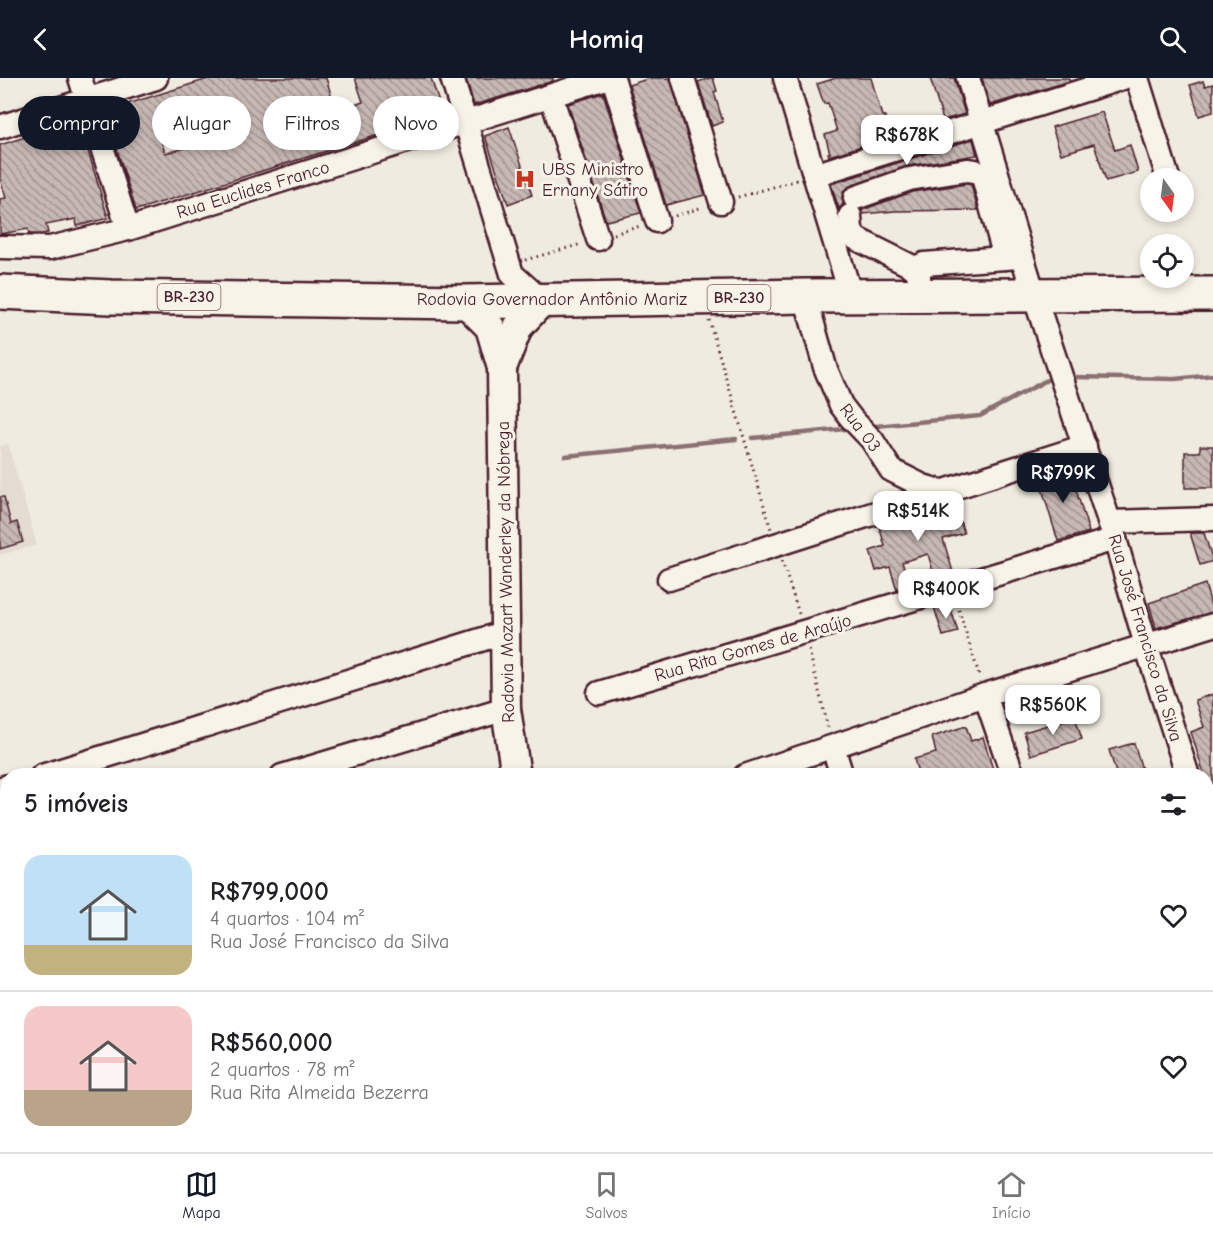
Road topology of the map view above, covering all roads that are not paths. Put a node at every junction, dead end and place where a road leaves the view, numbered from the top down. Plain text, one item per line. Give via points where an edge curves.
1 (81, 78) edge
2 (156, 78) edge
3 (452, 78) edge
4 (606, 78) edge
5 (613, 78) edge
6 (683, 78) edge
7 (785, 78) edge
8 (968, 78) edge
9 (1123, 78) edge
10 (1137, 78) edge
11 (87, 96) edge
12 (100, 96) edge
13 (550, 96) junction
14 (18, 122) edge
15 (466, 123) junction
16 (982, 123) junction
17 (0, 128) edge
18 (104, 150) edge
19 (1165, 168) edge
20 (814, 175) junction
21 (721, 202) dead end
22 (657, 221) dead end
23 (128, 229) junction
24 (598, 239) dead end
25 (0, 247) edge
26 (1014, 257) junction
27 (512, 274) junction
28 (918, 282) junction
29 (0, 291) edge
30 (1213, 294) edge
31 (1034, 295) junction
32 (805, 296) junction
33 (852, 296) junction
34 (542, 301) junction
35 (465, 302) junction
36 (504, 323) junction
37 (1085, 446) junction
38 (943, 492) junction
39 (1213, 519) edge
40 (1112, 530) junction
41 (669, 579) dead end
42 (1213, 625) edge
43 (506, 632) junction
44 (1146, 645) junction
45 (599, 693) dead end
46 (985, 695) junction
47 (506, 709) junction
48 (833, 747) junction
49 (68, 768) edge
50 (309, 768) edge
51 (515, 768) edge
52 (769, 768) edge
53 (840, 768) edge
54 (1010, 768) edge
55 (1185, 768) edge

1 - 11 street
2 - 12 street
3 - 15 street
4 - 13 street, Rua Euclides Franco
5 - 22 street
6 - 21 street
7 - 20 street
8 - 16 street
9 - 16 street
10 - 19 street
13 - 15 street, Rua Euclides Franco
13 - 24 street
14 - 17 street
15 - 23 street, Rua Euclides Franco
15 - 27 street
16 - 20 street
16 - 26 street
18 - 23 street
20 - 33 street
23 - 25 street, Rua Euclides Franco via 50,248
26 - 28 street via 924,264
26 - 28 street via 992,210 983,177 975,171 909,179 852,207 851,230 855,238
26 - 31 street, Rua José Francisco da Silva
27 - 34 street
27 - 35 street
28 - 31 highway, Rodovia Governador Antônio Mariz / BR-230
28 - 33 highway, Rodovia Governador Antônio Mariz / BR-230
29 - 35 highway, Rodovia Governador Antônio Mariz / BR-230 via 111,297
30 - 31 highway, Rodovia Governador Antônio Mariz / BR-230
31 - 37 street, Rua José Francisco da Silva
32 - 33 highway, Rodovia Governador Antônio Mariz / BR-230
32 - 34 highway, Rodovia Governador Antônio Mariz / BR-230
32 - 38 street, Rua 03 via 825,367 841,405 872,440 891,470
34 - 35 highway, Rodovia Governador Antônio Mariz / BR-230
34 - 36 main road, Rodovia Mozart Wanderley da Nóbrega
35 - 36 main road
36 - 43 main road, Rodovia Mozart Wanderley da Nóbrega
37 - 38 street
37 - 40 street, Rua José Francisco da Silva
38 - 41 street
39 - 40 street, Rua Rita Gomes de Araújo
40 - 44 street, Rua José Francisco da Silva
40 - 45 street, Rua Rita Gomes de Araújo via 952,588
42 - 44 street
43 - 47 main road, Rodovia Mozart Wanderley da Nóbrega
43 - 49 street
44 - 46 street
44 - 55 street, Rua José Francisco da Silva
46 - 48 street
46 - 54 street
47 - 50 street
47 - 51 main road, Rodovia Mozart Wanderley da Nóbrega
48 - 52 street
48 - 53 street

